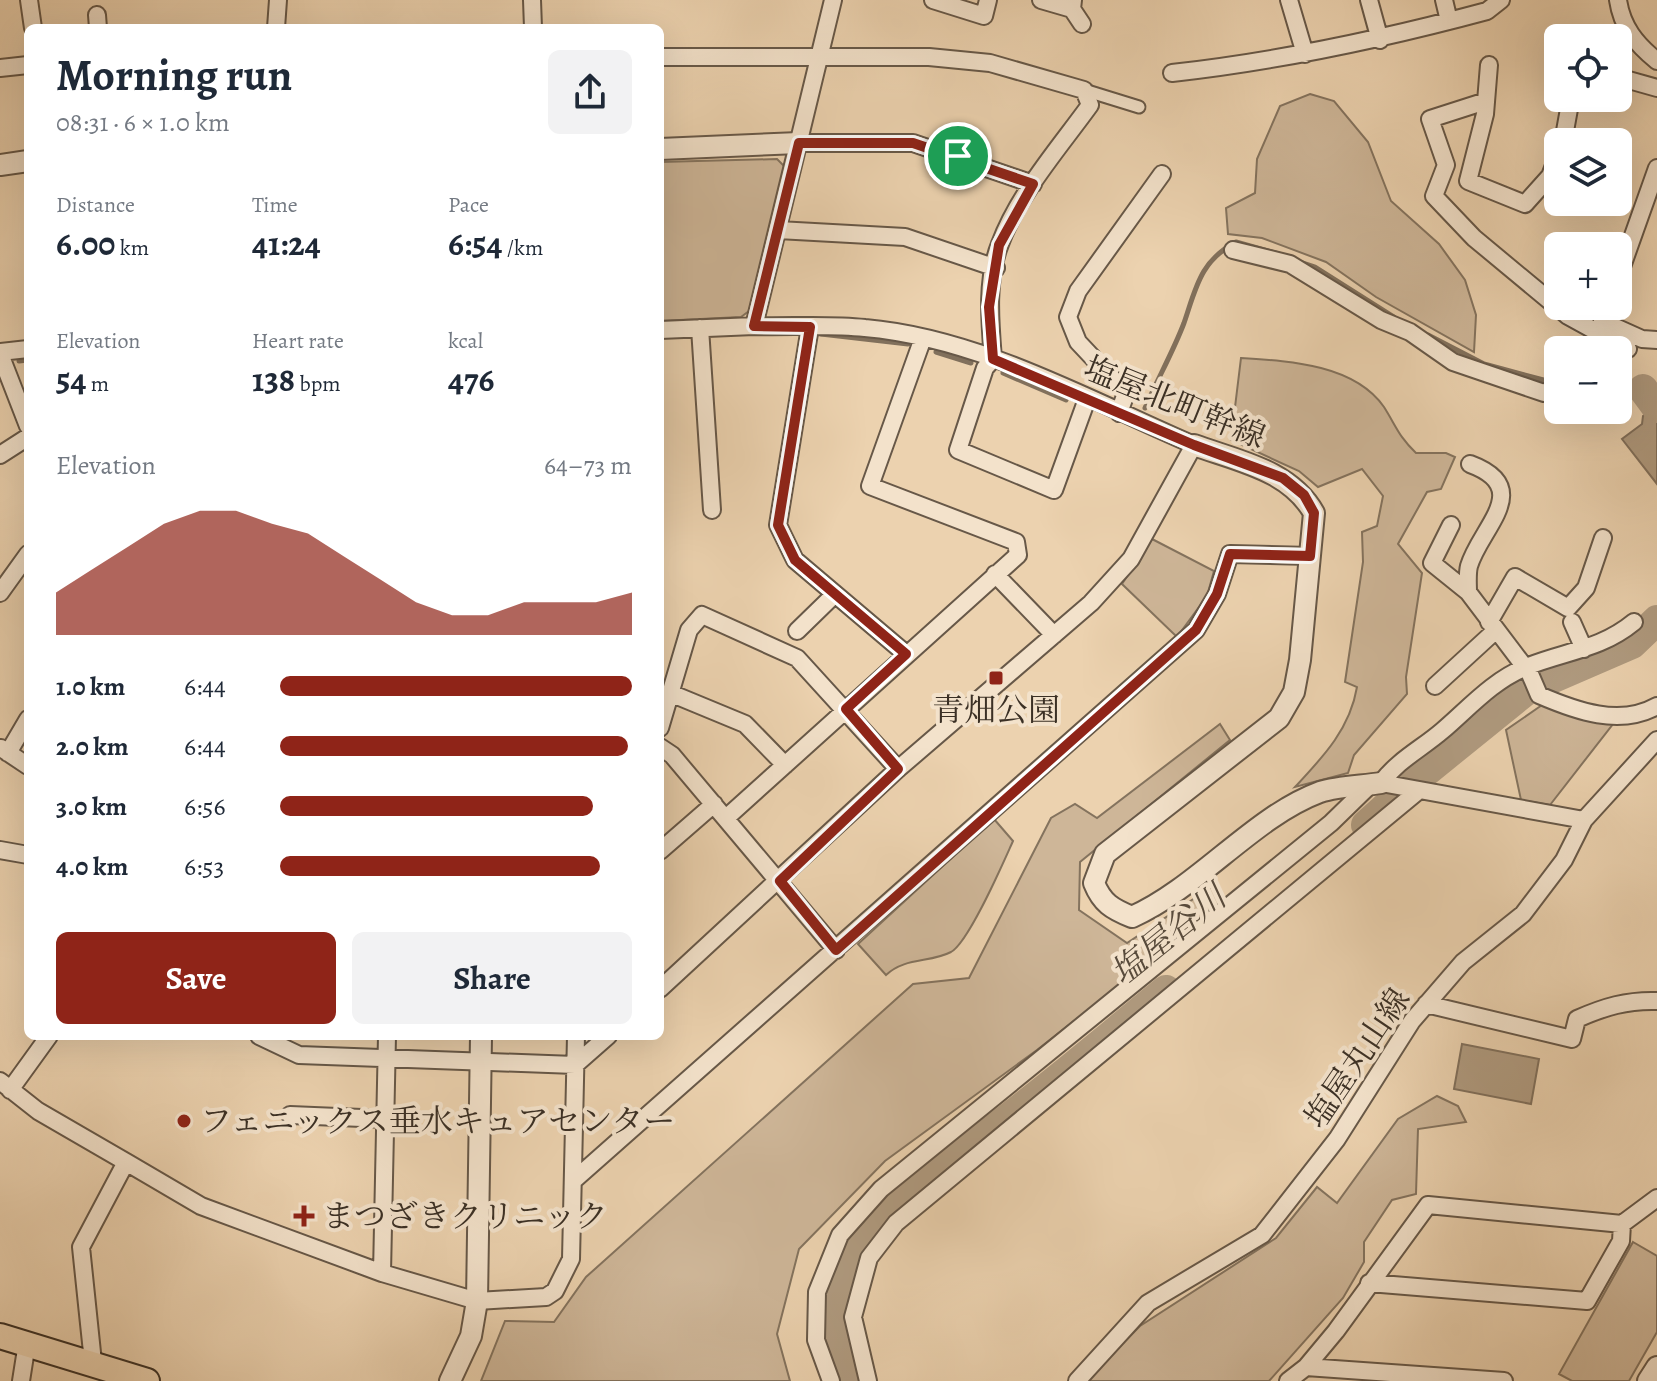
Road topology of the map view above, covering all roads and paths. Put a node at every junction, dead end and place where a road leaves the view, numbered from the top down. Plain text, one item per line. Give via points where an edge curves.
1 (29, 0) edge
2 (278, 0) edge
3 (532, 0) edge
4 (833, 0) edge
5 (933, 0) edge
6 (988, 0) edge
7 (1041, 0) edge
8 (1289, 0) edge
9 (1369, 0) edge
10 (1444, 0) edge
11 (1501, 0) edge
12 (1618, 0) edge
13 (1072, 4) edge
14 (1449, 21) junction
15 (32, 24) edge
16 (276, 24) edge
17 (533, 24) edge
18 (1082, 24) dead end
19 (1380, 40) junction
20 (1305, 54) junction
21 (819, 55) junction
22 (664, 57) edge
23 (1657, 61) edge
24 (24, 65) edge
25 (1489, 65) dead end
26 (0, 68) edge
27 (1172, 73) dead end
28 (1632, 81) edge
29 (1657, 88) edge
30 (1084, 90) junction
31 (1486, 101) junction
32 (1139, 107) dead end
33 (799, 143) junction
34 (664, 149) edge
35 (24, 162) edge
36 (0, 165) edge
37 (1657, 168) edge
38 (1162, 174) dead end
39 (1544, 183) edge
40 (1033, 184) junction
41 (778, 230) junction
42 (1632, 239) edge
43 (1233, 250) dead end
44 (996, 268) junction
45 (1602, 320) edge
46 (754, 326) junction
47 (810, 327) junction
48 (700, 328) junction
49 (664, 330) edge
50 (1598, 336) edge
51 (923, 338) junction
52 (1650, 340) edge
53 (24, 350) edge
54 (0, 353) edge
55 (993, 359) junction
56 (1544, 393) edge
57 (1087, 399) junction
58 (1119, 413) junction
59 (24, 416) edge
60 (24, 440) edge
61 (1194, 445) junction
62 (0, 455) edge
63 (1470, 464) dead end
64 (712, 510) dead end
65 (1451, 525) dead end
66 (1603, 538) dead end
67 (1310, 556) junction
68 (24, 560) edge
69 (995, 574) junction
70 (1468, 592) junction
71 (0, 593) edge
72 (835, 594) junction
73 (1572, 622) dead end
74 (1634, 622) dead end
75 (1492, 627) junction
76 (797, 631) dead end
77 (1054, 635) junction
78 (1584, 649) junction
79 (906, 654) junction
80 (1527, 671) junction
81 (1435, 686) dead end
82 (670, 693) junction
83 (1657, 706) edge
84 (846, 709) junction
85 (664, 714) edge
86 (24, 724) edge
87 (1657, 740) edge
88 (4, 750) edge
89 (664, 750) edge
90 (24, 763) edge
91 (785, 765) junction
92 (898, 769) junction
93 (1376, 784) junction
94 (1417, 792) junction
95 (714, 804) junction
96 (726, 818) junction
97 (1584, 820) junction
98 (664, 848) edge
99 (0, 850) edge
100 (24, 854) edge
101 (780, 881) junction
102 (836, 950) junction
103 (664, 985) edge
104 (1657, 1001) edge
105 (1426, 1004) junction
106 (45, 1040) edge
107 (267, 1040) edge
108 (387, 1040) edge
109 (481, 1040) edge
110 (576, 1040) edge
111 (603, 1040) edge
112 (387, 1058) junction
113 (481, 1062) junction
114 (575, 1065) junction
115 (5, 1086) edge
116 (290, 1115) dead end
117 (386, 1119) junction
118 (126, 1162) junction
119 (573, 1181) junction
120 (1657, 1198) edge
121 (1622, 1224) junction
122 (382, 1273) junction
123 (1369, 1283) junction
124 (477, 1301) junction
125 (0, 1336) edge
126 (27, 1343) junction
127 (93, 1362) junction
128 (1306, 1367) junction
129 (1657, 1367) edge
130 (21, 1381) edge
131 (147, 1381) edge
132 (450, 1381) edge
133 (831, 1381) edge
134 (868, 1381) edge
135 (1077, 1381) edge
136 (1288, 1381) edge
137 (1504, 1381) edge
138 (1648, 1381) edge

1 - 15 street
2 - 16 street
3 - 17 street
4 - 21 street
5 - 6 street via 984,16
7 - 13 street
8 - 20 street
9 - 19 street
10 - 14 street
11 - 14 street via 1487,11
12 - 23 street via 1635,41
13 - 18 street
14 - 19 street
19 - 20 street
20 - 27 street
21 - 22 street
21 - 30 street via 990,63
21 - 33 street
24 - 26 street
25 - 31 street
28 - 29 street
30 - 32 street
30 - 40 street via 1090,105
31 - 39 street via 1468,181 1525,204
31 - 50 street via 1430,119 1446,165 1434,196 1474,238
33 - 34 street
33 - 40 street via 913,143
33 - 41 street
35 - 36 street
37 - 42 street
38 - 58 street via 1078,291 1068,317 1078,342 1126,393
40 - 44 street via 999,245
41 - 44 street via 905,237
41 - 46 street
43 - 56 street via 1290,264 1453,362
44 - 55 street via 989,307
45 - 52 street
46 - 47 street, 塩屋北町幹線
46 - 48 street, 塩屋北町幹線
47 - 51 street, 塩屋北町幹線 via 865,328
47 - 72 street via 778,525 795,560
48 - 49 street, 塩屋北町幹線
48 - 64 street
51 - 55 street, 塩屋北町幹線
51 - 69 street via 870,486 1016,542 1018,555
53 - 54 street
54 - 59 street
55 - 57 street, 塩屋北町幹線
55 - 57 street via 985,368 958,450 1054,490
57 - 58 street, 塩屋北町幹線
58 - 61 street, 塩屋北町幹線
60 - 62 street
61 - 67 street, 塩屋北町幹線 via 1283,478 1304,495 1314,513
61 - 77 street via 1131,559
63 - 70 street via 1488,470 1498,484 1502,505 1469,566
65 - 70 street via 1432,563
66 - 75 street via 1586,588 1568,608 1515,577
67 - 93 street, 塩屋北町幹線 via 1294,692 1279,718 1105,854 1094,883 1109,908 1132,917 1159,905 1285,811 1322,792
67 - 102 street via 1230,554 1217,594 1196,630
68 - 71 street
69 - 77 street
69 - 79 street
70 - 75 street
72 - 76 street
72 - 79 street
73 - 78 street
74 - 78 street via 1612,640
75 - 80 street
75 - 81 street
77 - 92 street
78 - 80 street
79 - 84 street
80 - 83 street via 1539,695 1600,716 1643,714
80 - 93 street via 1492,685
82 - 84 street via 689,630 702,615 797,658
82 - 85 street
82 - 91 street via 745,724
84 - 91 street
84 - 92 street
86 - 88 street
87 - 97 street, 塩屋丸山線
88 - 90 street
89 - 95 street
91 - 96 street
92 - 101 street
93 - 94 street, 塩屋北町幹線
93 - 133 street via 871,1200 840,1235 817,1292 816,1340
94 - 97 street, 塩屋北町幹線
94 - 134 street via 896,1223 869,1258 853,1317
95 - 96 street
95 - 98 street
96 - 101 street
97 - 105 street, 塩屋丸山線 via 1564,860 1523,914 1463,962
99 - 100 street
101 - 102 street
101 - 103 street
102 - 119 street
104 - 105 street via 1618,1002 1577,1019 1572,1039
105 - 135 street, 塩屋丸山線 via 1337,1139 1262,1235 1148,1303
106 - 115 street
107 - 112 street via 299,1055
108 - 112 street
109 - 113 street
110 - 114 street
111 - 114 street
112 - 113 street
112 - 117 street
113 - 114 street
113 - 124 street
114 - 119 street
115 - 118 street
116 - 117 street
117 - 122 street
118 - 122 street via 201,1206
118 - 127 street via 81,1247
119 - 124 street via 571,1259 555,1291 546,1297
120 - 121 street
121 - 123 street via 1428,1205
121 - 123 street via 1621,1241 1587,1301
122 - 124 street
123 - 128 street
124 - 132 street via 471,1336
125 - 126 main road
126 - 127 main road
126 - 130 street
127 - 131 main road
128 - 136 street
128 - 137 street
129 - 138 street

